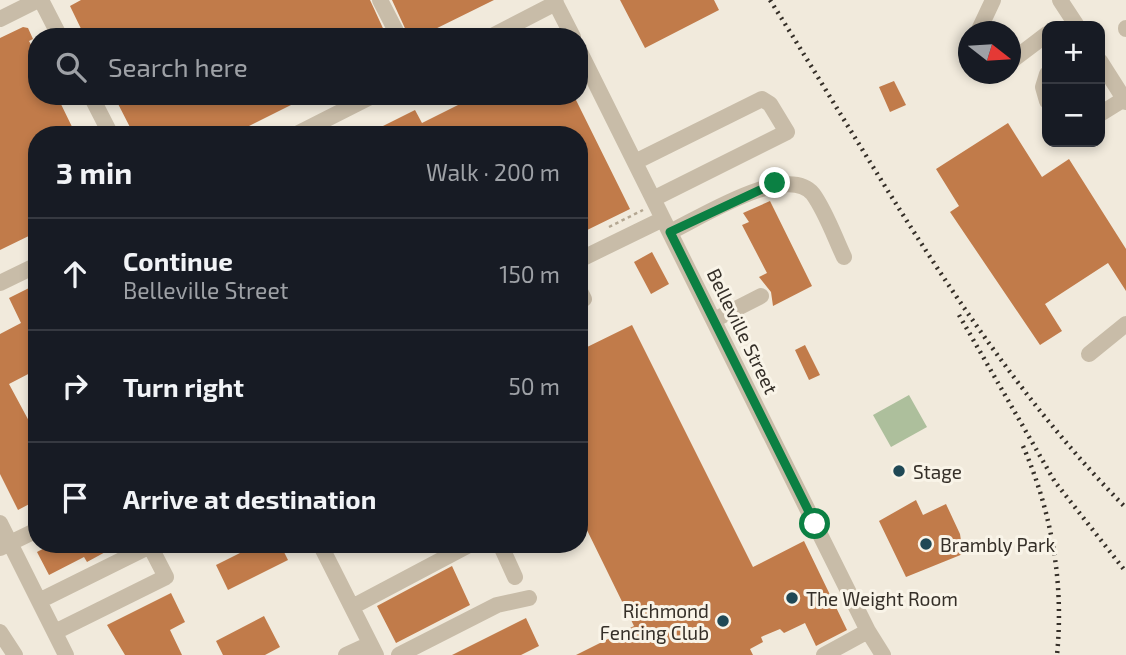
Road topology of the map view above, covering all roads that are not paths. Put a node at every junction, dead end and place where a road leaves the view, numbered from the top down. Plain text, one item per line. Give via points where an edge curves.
1 (39, 0) edge
2 (380, 0) edge
3 (993, 0) edge
4 (1060, 0) edge
5 (555, 2) edge
6 (1, 15) edge
7 (983, 21) edge
8 (1068, 21) edge
9 (55, 28) edge
10 (394, 28) edge
11 (507, 28) edge
12 (568, 28) edge
13 (1042, 38) edge
14 (1021, 54) edge
15 (588, 68) edge
16 (1105, 69) edge
17 (1125, 101) edge
18 (96, 105) edge
19 (354, 105) edge
20 (1105, 111) edge
21 (106, 126) edge
22 (313, 126) edge
23 (635, 162) junction
24 (654, 201) junction
25 (667, 226) junction
26 (588, 257) edge
27 (845, 257) dead end
28 (28, 269) edge
29 (0, 283) edge
30 (761, 296) dead end
31 (714, 320) junction
32 (1126, 324) edge
33 (1089, 354) dead end
34 (0, 523) edge
35 (28, 534) edge
36 (5, 546) edge
37 (134, 553) edge
38 (154, 553) edge
39 (325, 553) edge
40 (454, 553) edge
41 (504, 553) edge
42 (515, 577) dead end
43 (529, 598) dead end
44 (39, 601) junction
45 (352, 607) junction
46 (868, 631) junction
47 (0, 632) edge
48 (55, 632) junction
49 (373, 649) edge
50 (15, 655) edge
51 (66, 655) edge
52 (346, 655) edge
53 (399, 655) edge
54 (824, 655) edge
55 (883, 655) edge

1 - 6 street
1 - 9 street
2 - 10 street
3 - 7 street
4 - 8 street
5 - 11 street
5 - 12 street
13 - 14 street
15 - 23 street, Belleville Street
16 - 17 street
17 - 20 street
18 - 21 street
19 - 22 street
23 - 24 street, Belleville Street
23 - 24 street via 762,99 787,132
24 - 25 street, Belleville Street
25 - 26 street
25 - 27 street via 756,190 791,183 813,194
25 - 31 street, Belleville Street
28 - 29 street
30 - 31 street
31 - 46 street, Belleville Street
32 - 33 street
34 - 36 street
35 - 36 street
36 - 44 street
37 - 44 street
38 - 48 street via 166,577
39 - 45 street
40 - 45 street
41 - 42 street
43 - 53 street via 497,605
44 - 48 street
45 - 49 street
46 - 54 street
46 - 55 street, Belleville Street
47 - 50 street
48 - 51 street
49 - 52 street

